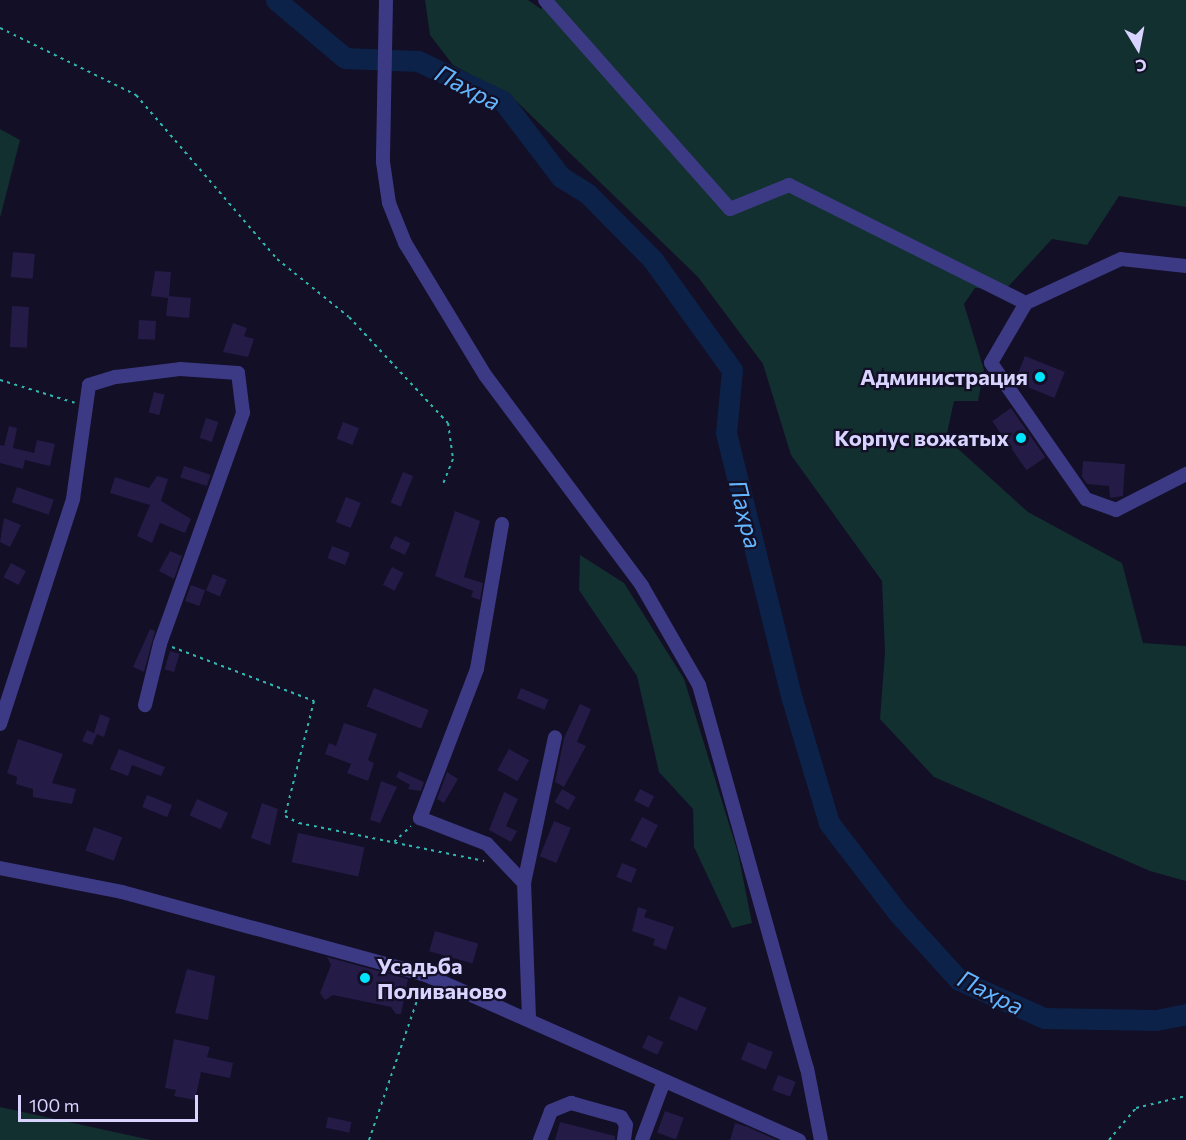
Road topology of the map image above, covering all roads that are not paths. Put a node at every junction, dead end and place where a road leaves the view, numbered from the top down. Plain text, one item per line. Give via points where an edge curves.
1 (545, 0) edge
2 (386, 7) edge
3 (1186, 266) edge
4 (1026, 303) junction
5 (1186, 474) edge
6 (502, 524) dead end
7 (145, 705) dead end
8 (0, 724) edge
9 (555, 737) dead end
10 (0, 868) edge
11 (524, 883) junction
12 (529, 1018) junction
13 (664, 1081) junction
14 (540, 1140) edge
15 (624, 1140) edge
16 (642, 1140) edge
17 (799, 1140) edge
18 (821, 1140) edge

1 - 4 street via 730,209 789,185
2 - 18 street via 383,162 389,203 411,253 484,375 642,586 699,685 807,1068
3 - 4 street via 1121,259
4 - 5 street via 991,363 1086,499 1116,510
6 - 11 street via 477,669 420,818 487,844
7 - 8 street via 160,644 243,413 238,373 180,369 116,377 89,385 73,499
9 - 11 street
10 - 12 street via 122,892 426,975
11 - 12 street
12 - 13 street
13 - 16 street
13 - 17 street
14 - 15 street via 551,1111 571,1103 621,1117 627,1125

